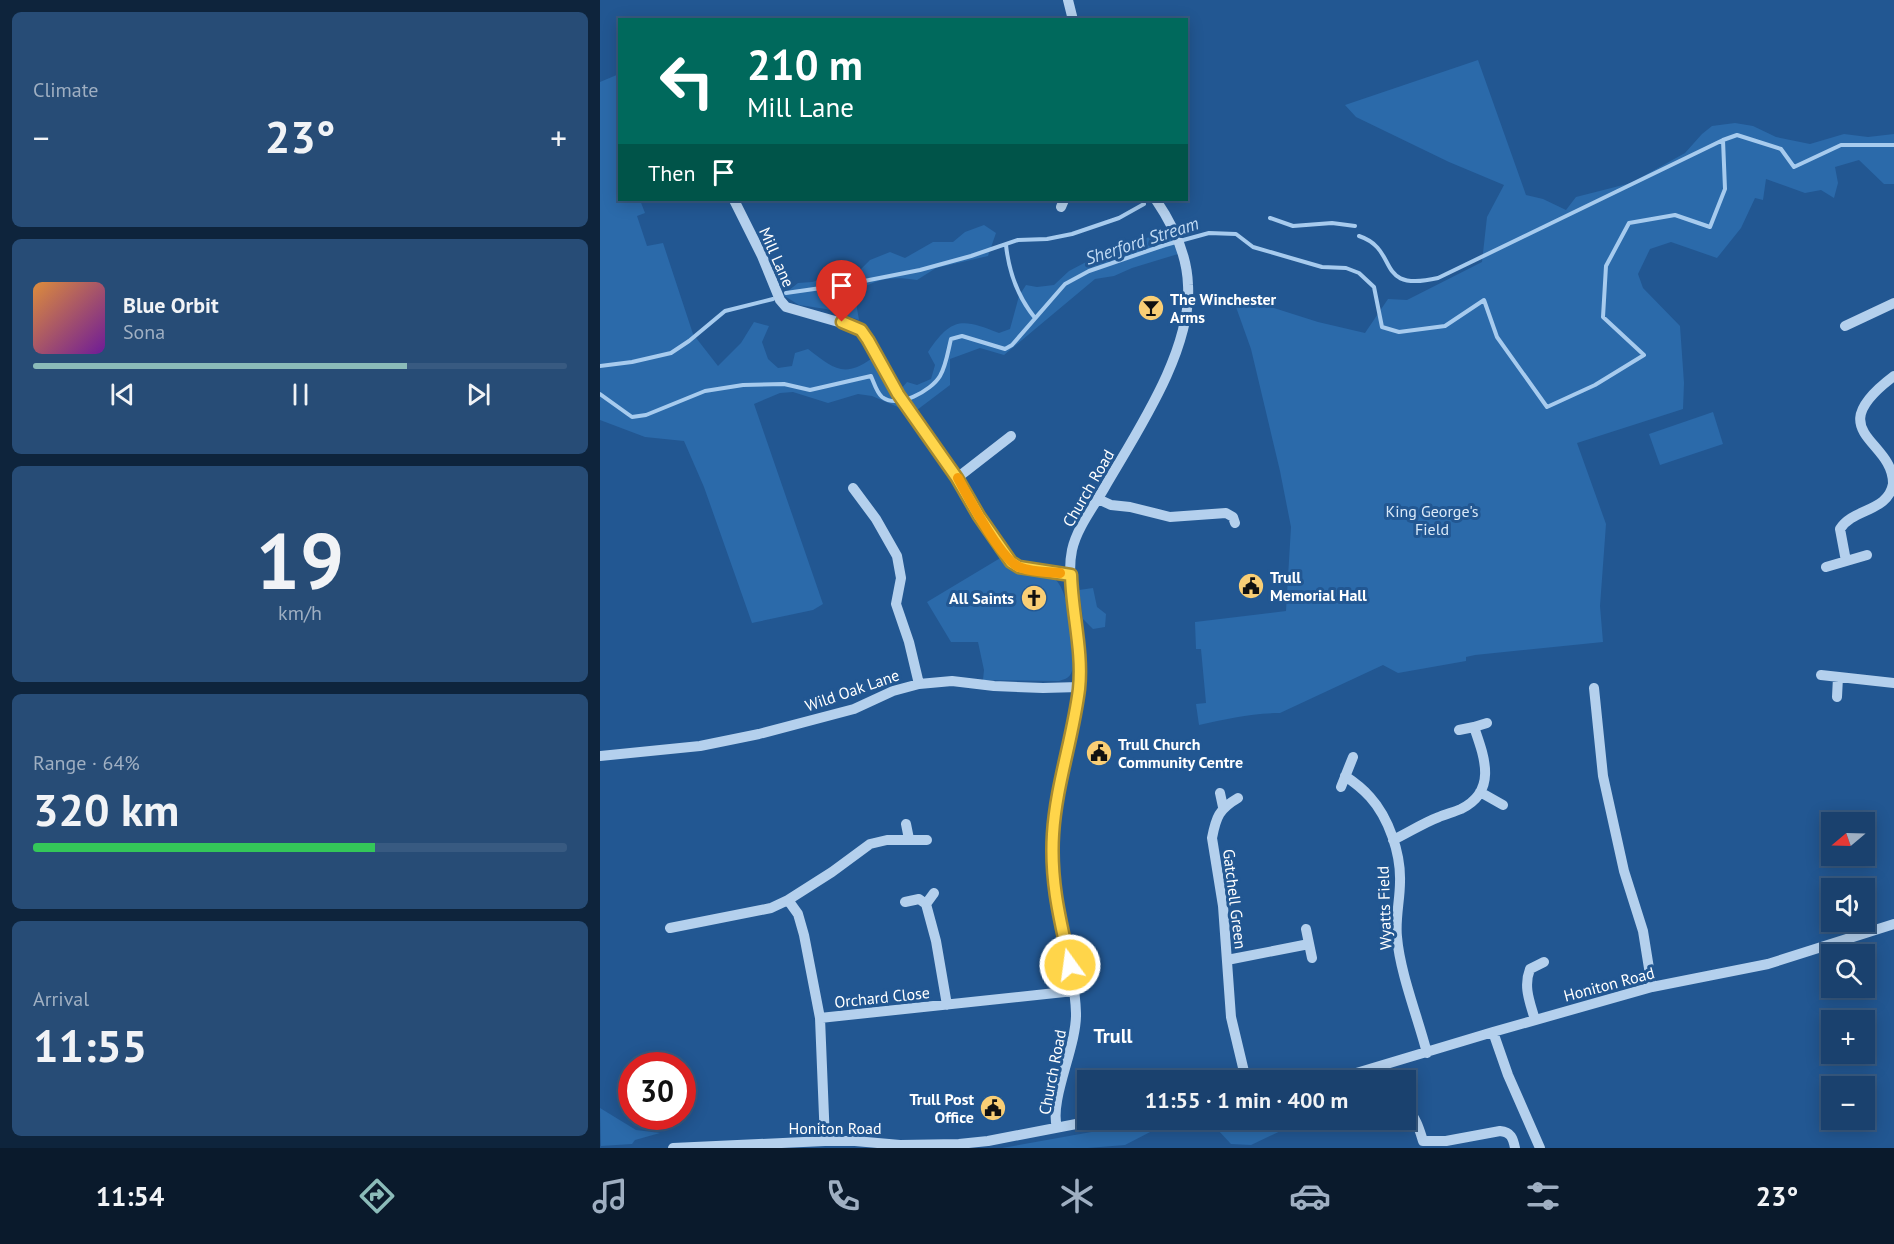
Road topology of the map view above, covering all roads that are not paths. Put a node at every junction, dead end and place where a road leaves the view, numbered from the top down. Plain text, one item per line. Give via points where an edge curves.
1 (1068, 0) edge
2 (1072, 18) edge
3 (734, 201) edge
4 (1157, 201) edge
5 (1894, 303) edge
6 (1845, 326) dead end
7 (1894, 376) edge
8 (1011, 436) dead end
9 (957, 478) junction
10 (853, 488) dead end
11 (1098, 499) junction
12 (1235, 523) dead end
13 (1868, 555) dead end
14 (1846, 561) junction
15 (1826, 567) dead end
16 (1071, 575) junction
17 (1821, 675) dead end
18 (1838, 677) junction
19 (1894, 683) edge
20 (919, 684) junction
21 (1079, 687) junction
22 (1594, 688) dead end
23 (1837, 697) dead end
24 (1487, 723) dead end
25 (1474, 727) junction
26 (1459, 730) dead end
27 (600, 756) edge
28 (1353, 757) dead end
29 (1346, 776) junction
30 (1341, 787) dead end
31 (1480, 792) junction
32 (1220, 794) dead end
33 (1238, 798) dead end
34 (1503, 805) dead end
35 (1223, 807) junction
36 (906, 824) dead end
37 (909, 839) junction
38 (927, 840) dead end
39 (1393, 840) junction
40 (934, 893) dead end
41 (788, 900) junction
42 (905, 902) dead end
43 (926, 904) junction
44 (1894, 924) edge
45 (669, 927) dead end
46 (1306, 929) dead end
47 (1309, 944) junction
48 (1529, 955) dead end
49 (1312, 958) dead end
50 (1227, 960) junction
51 (1652, 987) junction
52 (1074, 991) junction
53 (947, 1005) junction
54 (820, 1018) junction
55 (1535, 1020) junction
56 (1493, 1032) junction
57 (1427, 1053) junction
58 (1244, 1070) edge
59 (1383, 1070) edge
60 (1416, 1121) edge
61 (1077, 1123) edge
62 (1057, 1127) junction
63 (825, 1141) junction
64 (1424, 1144) edge
65 (933, 1146) edge
66 (674, 1148) edge
67 (1515, 1148) edge
68 (1540, 1148) edge

1 - 2 street
3 - 9 street, Mill Lane via 780,300 786,307 861,330 898,394
4 - 11 street, Church Road via 1182,250 1188,305 1181,336 1154,401
5 - 6 street
7 - 14 street via 1868,399 1862,420 1864,430 1889,464 1893,483 1881,505 1844,522 1840,530
8 - 9 street
9 - 16 street, Mill Lane via 1011,562 1019,567
10 - 20 street via 897,556 901,578 896,604
11 - 12 street via 1170,518 1227,513
11 - 16 street, Church Road via 1074,544
13 - 14 street
14 - 15 street
16 - 21 street, Church Road
17 - 18 street
18 - 19 street
18 - 23 street
20 - 21 street, Wild Oak Lane via 952,681 1033,688
20 - 27 street, Wild Oak Lane via 854,709 759,734 700,746
21 - 52 street, Church Road via 1057,800 1052,858 1058,916
22 - 51 street via 1605,787 1624,872 1643,931
24 - 25 street
25 - 26 street
25 - 31 street via 1485,760
28 - 29 street
29 - 30 street
29 - 39 street, Wyatts Field via 1369,796
31 - 34 street
31 - 39 street via 1461,809
32 - 35 street
33 - 35 street
35 - 50 street, Gatchell Green via 1212,838
36 - 37 street
37 - 38 street
37 - 41 street via 870,844
39 - 57 street, Wyatts Field via 1401,880 1397,936
40 - 43 street
41 - 45 street via 771,908 680,920
41 - 54 street via 798,914 804,935
42 - 43 street via 919,899
43 - 53 street, Orchard Close
44 - 51 street, Honiton Road via 1768,964
46 - 47 street
47 - 49 street
47 - 50 street, Gatchell Green
48 - 55 street via 1540,963 1530,969 1526,988
50 - 58 street, Gatchell Green via 1231,1017
51 - 55 street, Honiton Road
52 - 53 street, Orchard Close
52 - 62 street, Church Road via 1076,1029 1056,1112
53 - 54 street, Orchard Close
54 - 63 street
55 - 56 street, Honiton Road
56 - 57 street, Honiton Road
56 - 68 street
57 - 59 street, Honiton Road
60 - 64 street
61 - 62 street, Honiton Road
62 - 65 street, Honiton Road
63 - 65 street, Honiton Road
63 - 66 street, Honiton Road
64 - 67 street via 1500,1131 1511,1135

